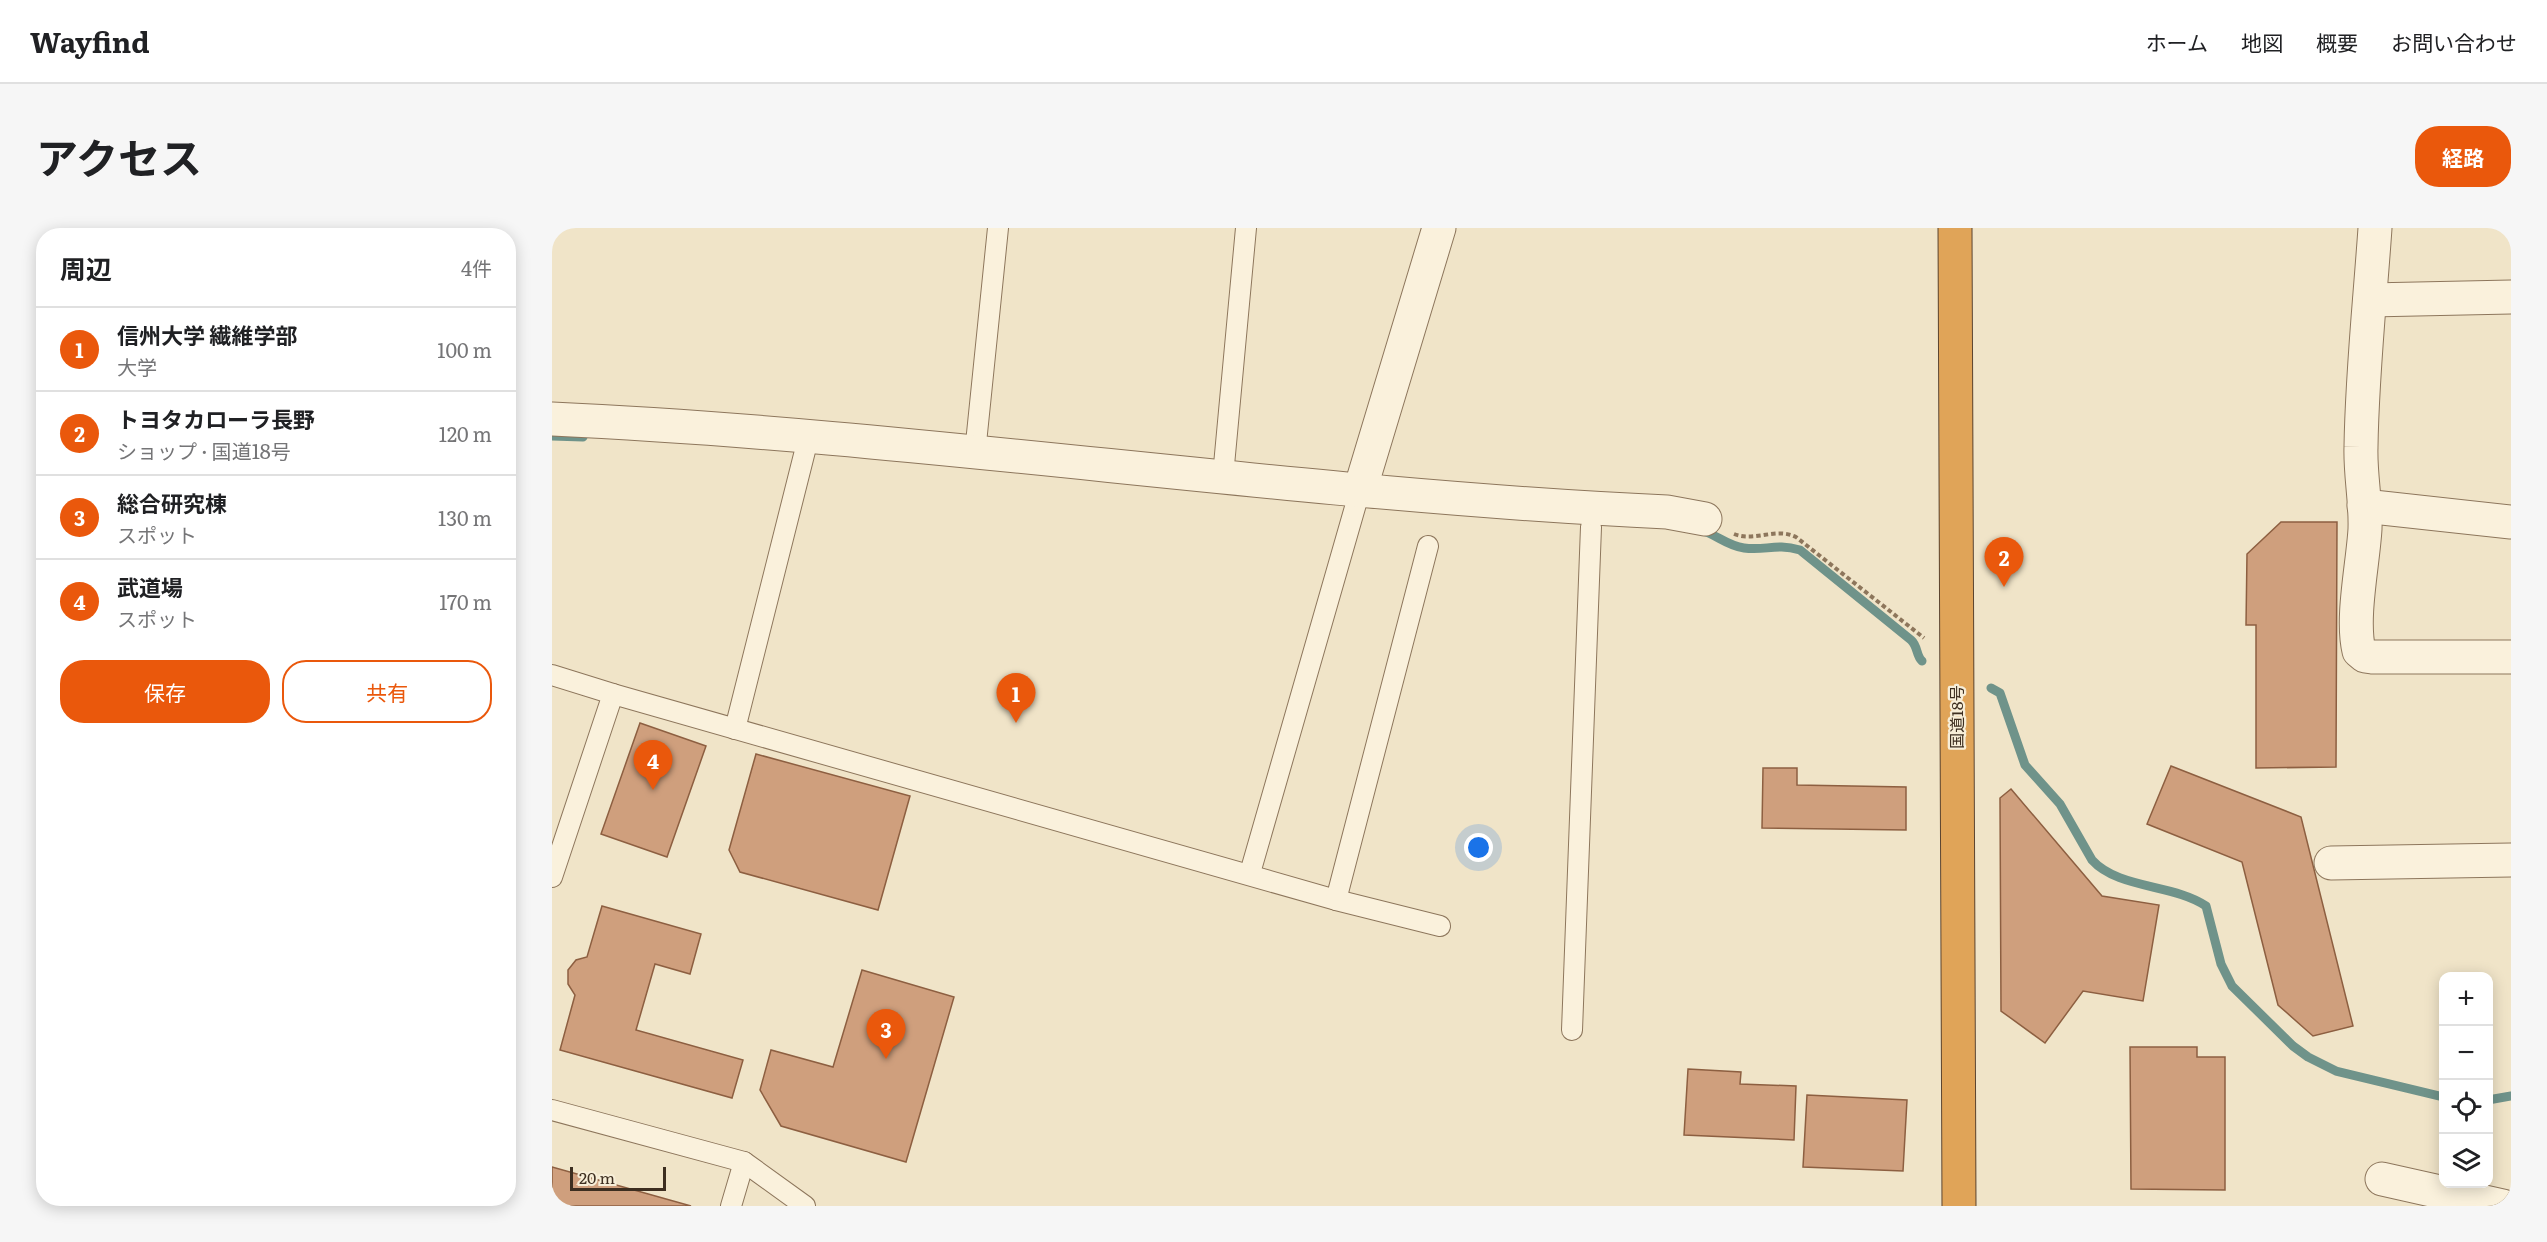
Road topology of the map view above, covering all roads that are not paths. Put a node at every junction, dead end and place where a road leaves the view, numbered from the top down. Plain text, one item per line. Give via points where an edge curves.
1 (998, 228) edge
2 (1246, 228) edge
3 (1439, 228) edge
4 (1955, 228) edge
5 (2375, 228) edge
6 (2511, 297) edge
7 (2370, 300) junction
8 (552, 419) edge
9 (807, 444) junction
10 (975, 453) junction
11 (1223, 476) junction
12 (1357, 500) junction
13 (2364, 506) junction
14 (1591, 517) junction
15 (1705, 519) road end
16 (2511, 522) edge
17 (1428, 546) dead end
18 (2511, 657) edge
19 (552, 675) edge
20 (614, 694) junction
21 (735, 729) junction
22 (2511, 860) edge
23 (2331, 863) dead end
24 (1250, 873) junction
25 (552, 877) edge
26 (1336, 900) junction
27 (1440, 926) dead end
28 (1572, 1030) dead end
29 (552, 1110) edge
30 (744, 1162) junction
31 (2382, 1179) dead end
32 (731, 1206) edge
33 (805, 1206) edge
34 (1959, 1206) edge
35 (2503, 1206) edge

1 - 10 lane
2 - 11 lane
3 - 12 street
4 - 34 highway, 国道18号
5 - 7 street
6 - 7 street
7 - 13 street via 2360,448
8 - 9 street
9 - 10 street
9 - 21 lane
10 - 11 street
11 - 12 street
12 - 14 street
12 - 24 lane
13 - 16 street
13 - 18 street via 2357,636 2360,654
14 - 15 street via 1667,512
14 - 28 lane
17 - 26 lane
19 - 20 lane
20 - 21 lane
20 - 25 lane
21 - 24 lane
22 - 23 street
24 - 26 lane
26 - 27 lane
29 - 30 lane
30 - 32 lane
30 - 33 lane
31 - 35 street

